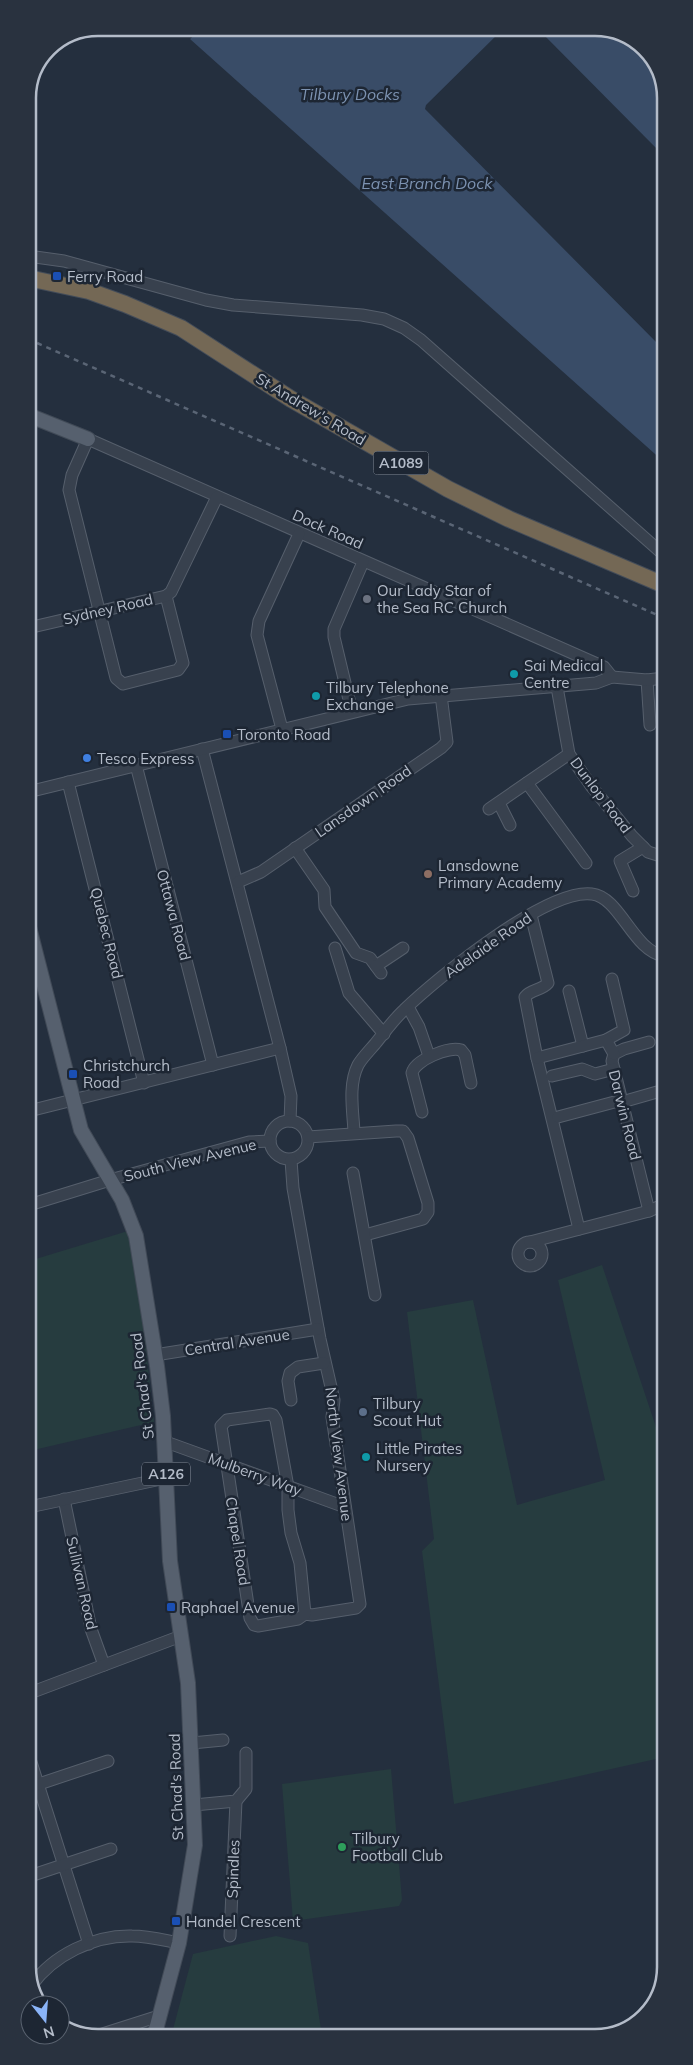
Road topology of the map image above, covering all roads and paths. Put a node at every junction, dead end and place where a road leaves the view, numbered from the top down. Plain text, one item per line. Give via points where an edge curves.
1 (36, 257) edge
2 (36, 280) edge
3 (36, 417) edge
4 (88, 439) junction
5 (217, 497) junction
6 (299, 534) junction
7 (657, 549) edge
8 (364, 562) junction
9 (657, 582) edge
10 (166, 596) junction
11 (99, 611) junction
12 (36, 626) edge
13 (612, 677) junction
14 (657, 679) edge
15 (647, 680) junction
16 (557, 687) junction
17 (441, 695) junction
18 (352, 712) junction
19 (650, 725) dead end
20 (282, 729) junction
21 (202, 749) junction
22 (569, 754) junction
23 (136, 765) junction
24 (68, 782) junction
25 (527, 783) junction
26 (36, 790) edge
27 (510, 825) dead end
28 (643, 847) junction
29 (295, 848) junction
30 (657, 855) edge
31 (586, 864) dead end
32 (238, 882) junction
33 (633, 891) dead end
34 (530, 915) junction
35 (335, 948) dead end
36 (403, 948) dead end
37 (657, 954) edge
38 (36, 955) edge
39 (612, 979) dead end
40 (569, 991) dead end
41 (408, 1007) junction
42 (384, 1034) junction
43 (606, 1040) junction
44 (648, 1042) dead end
45 (583, 1046) junction
46 (280, 1048) junction
47 (614, 1054) junction
48 (429, 1056) junction
49 (537, 1058) junction
50 (214, 1065) junction
51 (614, 1069) junction
52 (552, 1076) dead end
53 (144, 1083) junction
54 (471, 1083) dead end
55 (657, 1093) edge
56 (73, 1100) junction
57 (625, 1100) junction
58 (36, 1109) edge
59 (422, 1112) dead end
60 (558, 1116) dead end
61 (290, 1121) junction
62 (354, 1132) junction
63 (308, 1137) junction
64 (270, 1141) junction
65 (291, 1160) junction
66 (353, 1173) dead end
67 (110, 1180) junction
68 (36, 1203) edge
69 (657, 1207) edge
70 (649, 1211) junction
71 (579, 1229) junction
72 (365, 1235) junction
73 (530, 1242) dead end
74 (375, 1294) dead end
75 (318, 1329) junction
76 (155, 1355) junction
77 (324, 1363) junction
78 (291, 1400) dead end
79 (166, 1442) junction
80 (226, 1463) junction
81 (166, 1478) junction
82 (288, 1487) junction
83 (64, 1499) junction
84 (36, 1505) edge
85 (345, 1507) junction
86 (305, 1614) junction
87 (181, 1636) junction
88 (104, 1665) junction
89 (36, 1691) edge
90 (223, 1740) dead end
91 (192, 1743) junction
92 (246, 1753) dead end
93 (108, 1761) dead end
94 (36, 1784) edge
95 (36, 1790) edge
96 (236, 1801) junction
97 (194, 1805) junction
98 (111, 1849) dead end
99 (64, 1865) junction
100 (36, 1874) edge
101 (230, 1936) dead end
102 (179, 1943) junction
103 (89, 1944) junction
104 (37, 1978) edge
105 (159, 2016) junction
106 (118, 2029) edge
107 (156, 2029) edge

1 - 7 street via 64,260 206,300 362,315 384,319 404,328 422,340
2 - 9 highway, St Andrew's Road / A1089 via 126,304 181,328 291,399 448,489 509,519
3 - 4 main road, Dock Road
4 - 5 street, Dock Road
4 - 11 street via 69,490
5 - 6 street, Dock Road
5 - 10 street, Sydney Road via 171,592
6 - 8 street, Dock Road
6 - 20 street via 259,622 257,635
8 - 13 street, Dock Road via 604,668
8 - 18 street via 334,629
10 - 11 street, Sydney Road
10 - 11 street via 183,663 178,670 122,684 116,678
11 - 12 street, Sydney Road
13 - 15 street
13 - 16 street via 596,683
14 - 15 street
15 - 19 street
16 - 17 street
16 - 22 street, Dunlop Road
17 - 18 street
17 - 29 street, Lansdown Road via 447,742
18 - 20 street
20 - 21 street
21 - 23 street
21 - 32 street
22 - 25 street
22 - 28 street, Dunlop Road via 592,787
23 - 24 street
23 - 50 street, Ottawa Road
24 - 26 street
24 - 53 street, Quebec Road
25 - 27 street via 494,806
25 - 31 street
28 - 30 street, Dunlop Road
28 - 33 street via 620,861
29 - 32 street, Lansdown Road via 262,872
29 - 36 street via 324,890 325,907 356,953 370,958 379,970
32 - 46 street
34 - 37 street, Adelaide Road via 558,899 593,894 615,910 648,951
34 - 41 street, Adelaide Road via 458,962
34 - 49 street via 548,983 544,988 529,991 525,997
35 - 42 street via 349,993
38 - 56 main road, St Chad's Road / A126
39 - 43 street via 624,1030
40 - 45 street
41 - 42 street, Adelaide Road
41 - 48 street
42 - 62 street, Adelaide Road via 359,1064 352,1080
43 - 45 street
43 - 47 street
44 - 47 street, Darwin Road
45 - 49 street
46 - 50 street
46 - 61 street via 290,1096
47 - 51 street, Darwin Road
48 - 54 street via 461,1050
48 - 59 street via 412,1072
49 - 71 street
50 - 53 street
51 - 52 street via 595,1074 582,1069
51 - 57 street, Darwin Road
53 - 56 street
55 - 57 street
56 - 58 street
56 - 67 main road, St Chad's Road / A126 via 81,1130
57 - 60 street
57 - 70 street, Darwin Road
61 - 63 street via 302,1125
61 - 64 street via 273,1130
62 - 63 street
62 - 72 street via 403,1131 428,1203 428,1212 423,1219
63 - 65 street via 304,1153
64 - 65 street via 273,1152
64 - 67 street, South View Avenue via 249,1142
65 - 75 street, North View Avenue
66 - 72 street
67 - 68 street, South View Avenue
67 - 76 main road, St Chad's Road / A126 via 130,1215 136,1236
69 - 70 street
70 - 71 street
71 - 73 street
72 - 74 street
75 - 76 street, Central Avenue
75 - 77 street, North View Avenue
76 - 79 main road, St Chad's Road / A126
77 - 78 street via 298,1367 290,1373
77 - 85 street, North View Avenue via 334,1400 332,1417
79 - 80 street, Mulberry Way
79 - 81 main road, St Chad's Road / A126
80 - 82 street, Mulberry Way
80 - 82 street via 222,1423 273,1415
80 - 86 street, Chapel Road via 251,1622 258,1626 298,1619
81 - 83 street
81 - 87 main road, St Chad's Road / A126 via 170,1561
82 - 85 street, Mulberry Way
82 - 86 street via 288,1510 299,1554
83 - 84 street
83 - 88 street, Sullivan Road via 91,1630
85 - 86 street, North View Avenue via 359,1606
87 - 88 street
87 - 91 main road, St Chad's Road / A126
88 - 89 street
90 - 91 street
91 - 97 main road, St Chad's Road / A126
92 - 96 street via 246,1790
93 - 94 street
95 - 99 street
96 - 97 street
96 - 101 street, Spindles
97 - 102 main road, St Chad's Road / A126 via 195,1846
98 - 99 street
99 - 100 street
99 - 103 street
102 - 103 street via 131,1936
102 - 105 main road, St Chad's Road / A126
103 - 104 street via 70,1951
105 - 106 street
105 - 107 main road, St Chad's Road / A126

